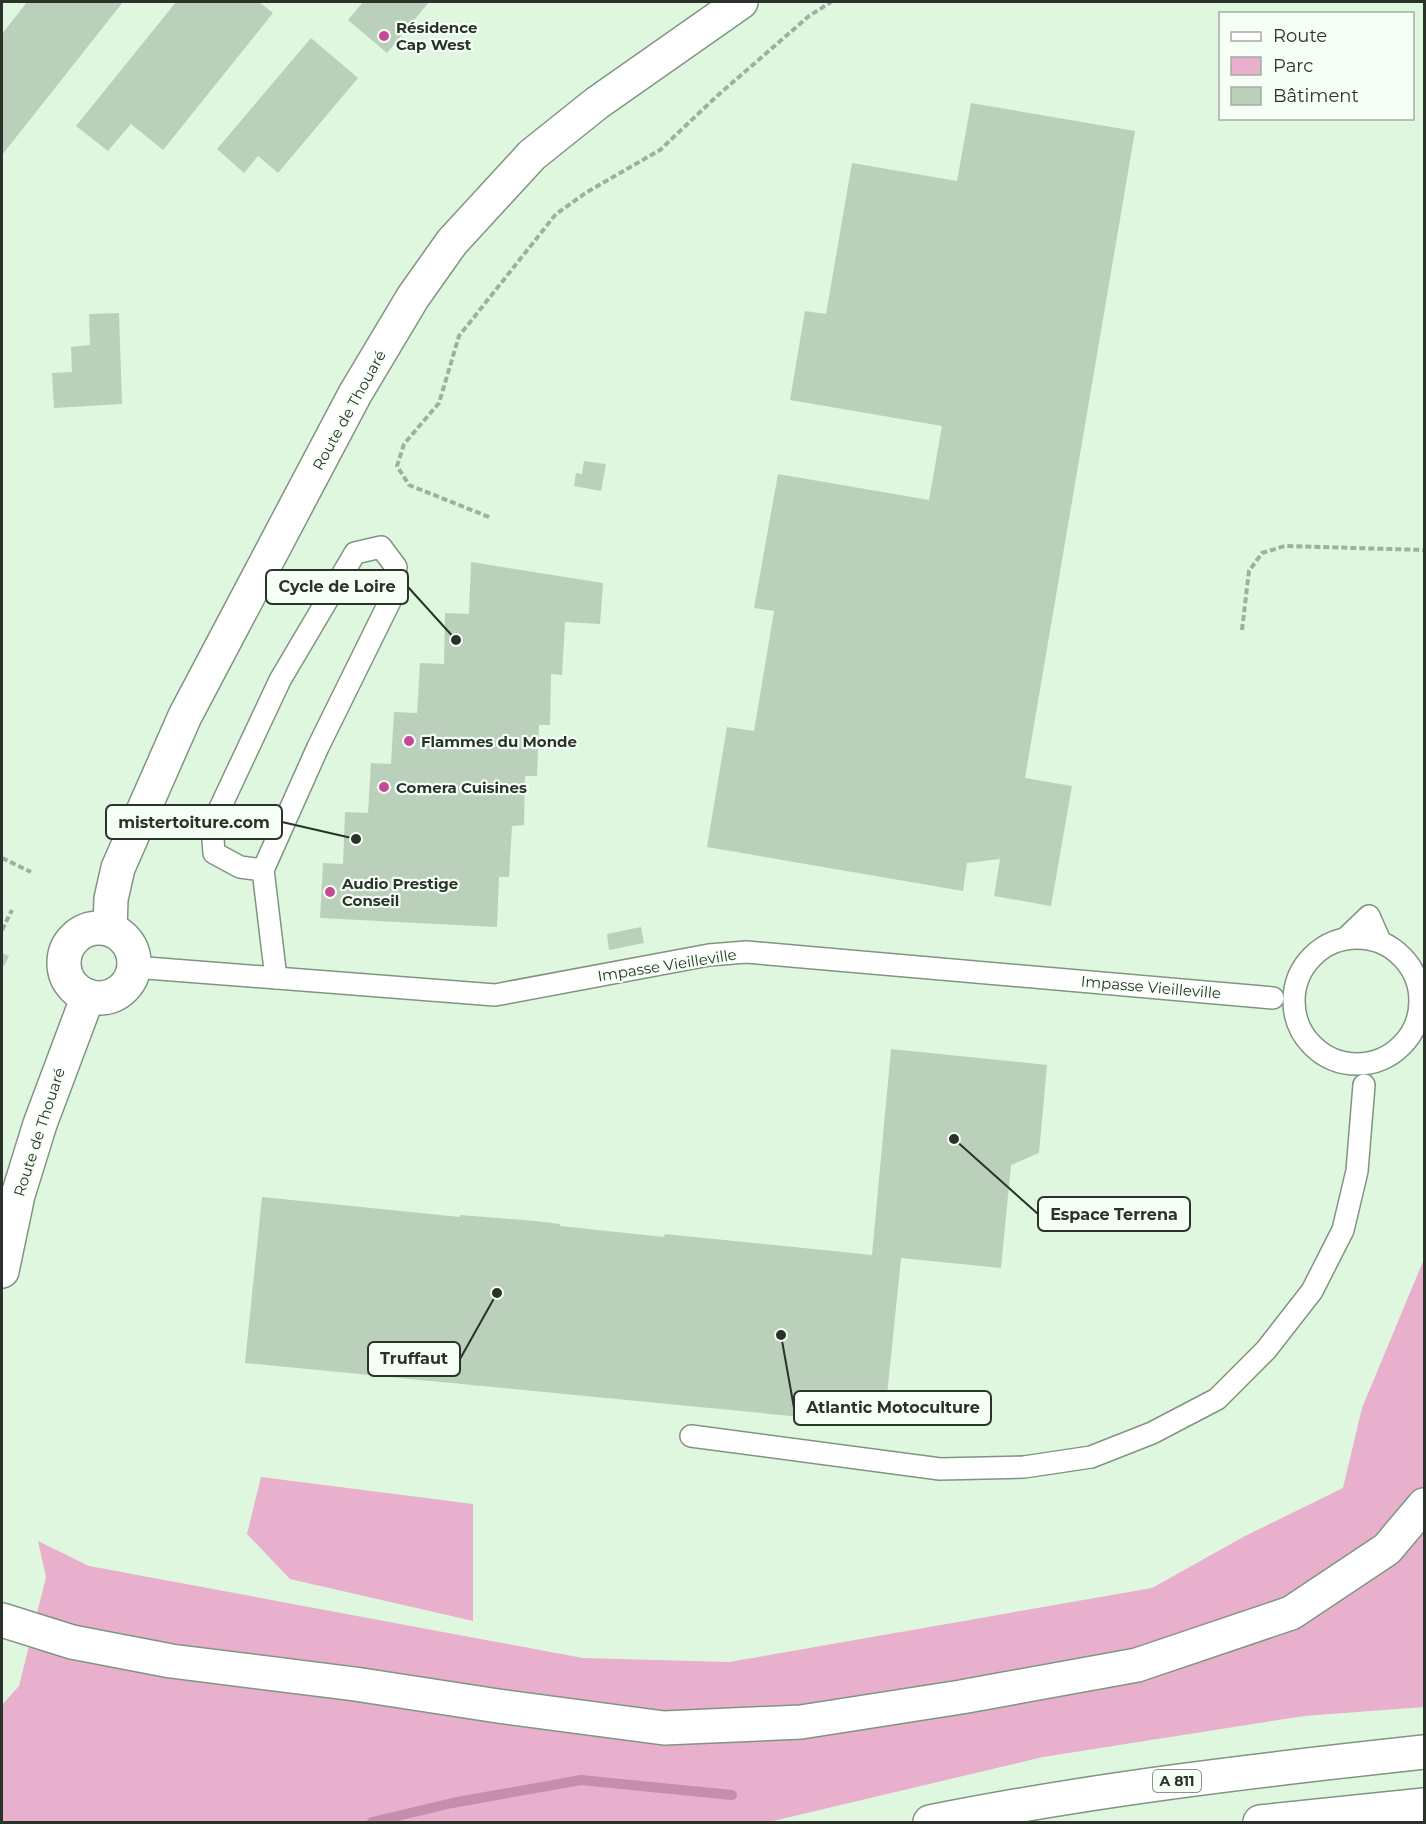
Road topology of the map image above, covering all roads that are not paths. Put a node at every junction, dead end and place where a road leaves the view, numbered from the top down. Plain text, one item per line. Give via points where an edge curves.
1 (741, 2) edge
2 (262, 870) junction
3 (110, 928) junction
4 (134, 967) junction
5 (276, 978) junction
6 (1297, 980) junction
7 (88, 996) junction
8 (1273, 998) junction
9 (1296, 1018) junction
10 (1384, 1058) junction
11 (1347, 1064) junction
12 (1364, 1085) junction
13 (2, 1271) edge
14 (691, 1436) dead end
15 (1425, 1505) edge
16 (2, 1620) edge
17 (1425, 1752) edge
18 (1425, 1805) edge
19 (930, 1822) edge
20 (1260, 1822) edge

1 - 3 main road, Route de Thouaré via 597,103 532,155 452,242 413,297 355,394 185,716 118,868
2 - 2 lane via 392,597 396,567 381,547 355,553 280,680 212,825 214,853 240,867
2 - 5 lane
3 - 4 main road via 131,947
3 - 7 main road via 80,932 63,958 69,982
4 - 5 lane, Impasse Vieilleville
4 - 7 main road via 131,979 113,996
5 - 8 lane, Impasse Vieilleville via 495,995 709,955 746,952
6 - 8 lane
6 - 9 lane
6 - 10 lane via 1316,952 1346,938 1380,941 1398,952 1412,968 1419,988 1420,1009 1414,1029 1401,1046
7 - 13 main road, Route de Thouaré via 18,1195
8 - 9 lane
9 - 11 lane via 1315,1049
10 - 11 lane via 1366,1064
10 - 12 lane
11 - 12 lane
12 - 14 lane via 1357,1171 1342,1230 1312,1291 1266,1350 1217,1399 1152,1433 1091,1457 1024,1467 940,1469
15 - 16 main road via 1388,1549 1291,1613 1137,1665 801,1722 664,1728 171,1661 72,1642
17 - 19 main road, A 811 via 1174,1781
18 - 20 main road

